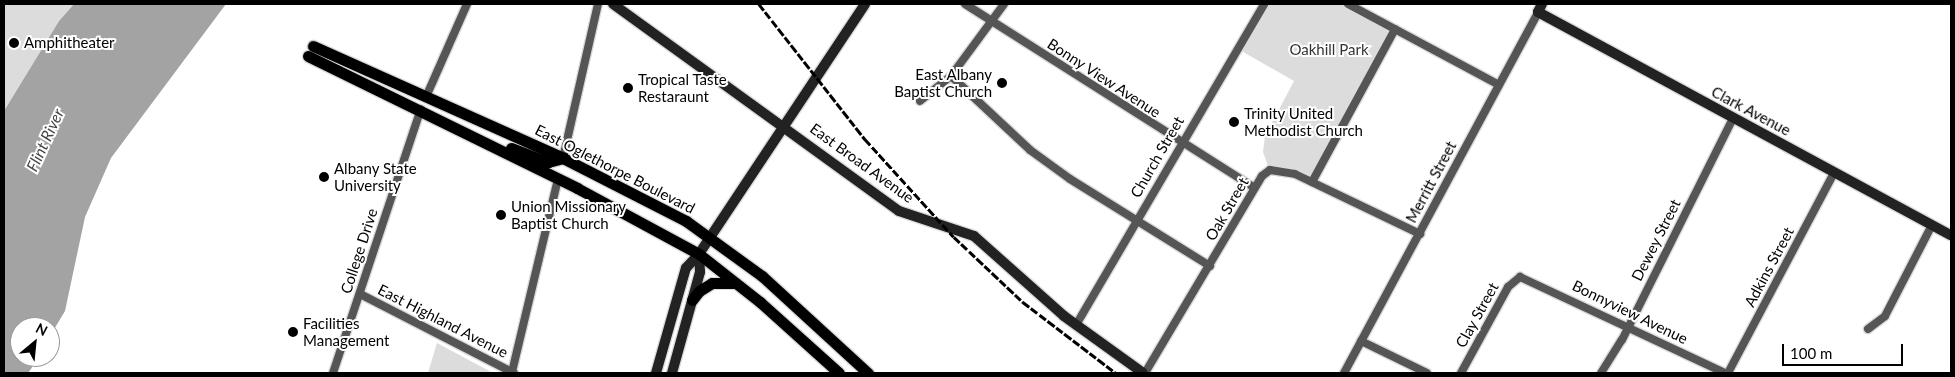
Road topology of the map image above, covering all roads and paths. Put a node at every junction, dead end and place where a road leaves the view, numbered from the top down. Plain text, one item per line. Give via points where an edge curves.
1 (467, 4) edge
2 (598, 4) edge
3 (613, 4) edge
4 (865, 4) edge
5 (965, 4) edge
6 (1004, 4) edge
7 (1264, 4) edge
8 (1348, 4) edge
9 (1540, 8) edge
10 (992, 22) junction
11 (1395, 29) junction
12 (951, 76) junction
13 (1499, 86) junction
14 (426, 97) junction
15 (920, 101) dead end
16 (421, 109) junction
17 (1733, 118) junction
18 (784, 125) junction
19 (462, 130) junction
20 (1180, 143) junction
21 (563, 158) junction
22 (1834, 172) junction
23 (558, 179) junction
24 (1312, 182) junction
25 (1255, 188) junction
26 (1137, 221) junction
27 (1932, 225) junction
28 (1420, 234) junction
29 (1951, 235) edge
30 (708, 237) junction
31 (699, 254) junction
32 (1210, 266) junction
33 (1522, 277) joint
34 (737, 284) junction
35 (360, 294) junction
36 (692, 300) junction
37 (1076, 325) junction
38 (1629, 326) junction
39 (1868, 329) dead end
40 (1361, 341) junction
41 (333, 373) edge
42 (513, 373) edge
43 (656, 373) edge
44 (672, 373) edge
45 (839, 373) edge
46 (868, 373) edge
47 (1144, 373) edge
48 (1344, 373) edge
49 (1427, 373) edge
50 (1461, 373) edge
51 (1601, 373) edge
52 (1726, 373) edge

1 - 14 street
2 - 21 street
3 - 18 main road, East Broad Avenue
4 - 18 main road
5 - 10 street, Bonny View Avenue
6 - 10 street
7 - 20 street, Church Street
8 - 11 street
9 - 13 street, Merritt Street
9 - 17 main road, Clark Avenue
10 - 12 street
10 - 20 street, Bonny View Avenue
11 - 13 street
11 - 24 street
12 - 15 street
12 - 26 street via 1030,150
13 - 28 street, Merritt Street
14 - 16 main road, East Oglethorpe Boulevard via 311,51
14 - 21 main road, East Oglethorpe Boulevard
16 - 19 main road, East Oglethorpe Boulevard
16 - 35 street, College Drive
17 - 22 main road, Clark Avenue
17 - 38 street, Dewey Street
18 - 30 main road
18 - 37 main road, East Broad Avenue via 899,212 974,236
19 - 21 main road via 548,162
19 - 23 main road, East Oglethorpe Boulevard
20 - 25 street, Bonny View Avenue
20 - 26 street, Church Street
21 - 30 main road, East Oglethorpe Boulevard via 670,212
22 - 27 main road, Clark Avenue
22 - 52 street, Adkins Street
23 - 31 main road, East Oglethorpe Boulevard
23 - 42 street
24 - 25 street, Oak Street via 1295,174 1270,170
24 - 28 street
25 - 32 street, Oak Street
26 - 32 street
26 - 37 street, Church Street
27 - 29 main road, Clark Avenue
27 - 39 street via 1885,316
28 - 40 street, Merritt Street
30 - 31 main road
30 - 46 main road, East Oglethorpe Boulevard via 762,276
31 - 34 main road, East Oglethorpe Boulevard
31 - 36 main road via 700,272
31 - 43 main road via 686,268
32 - 47 street, Oak Street
33 - 38 street, Bonnyview Avenue
33 - 50 street, Clay Street via 1513,280 1508,287
34 - 36 main road via 712,283
34 - 45 main road, East Oglethorpe Boulevard
35 - 41 street, College Drive
35 - 42 street, East Highland Avenue
36 - 44 main road
37 - 47 main road, East Broad Avenue
38 - 51 street, Dewey Street
38 - 52 street, Bonnyview Avenue
40 - 48 street, Merritt Street
40 - 49 street

